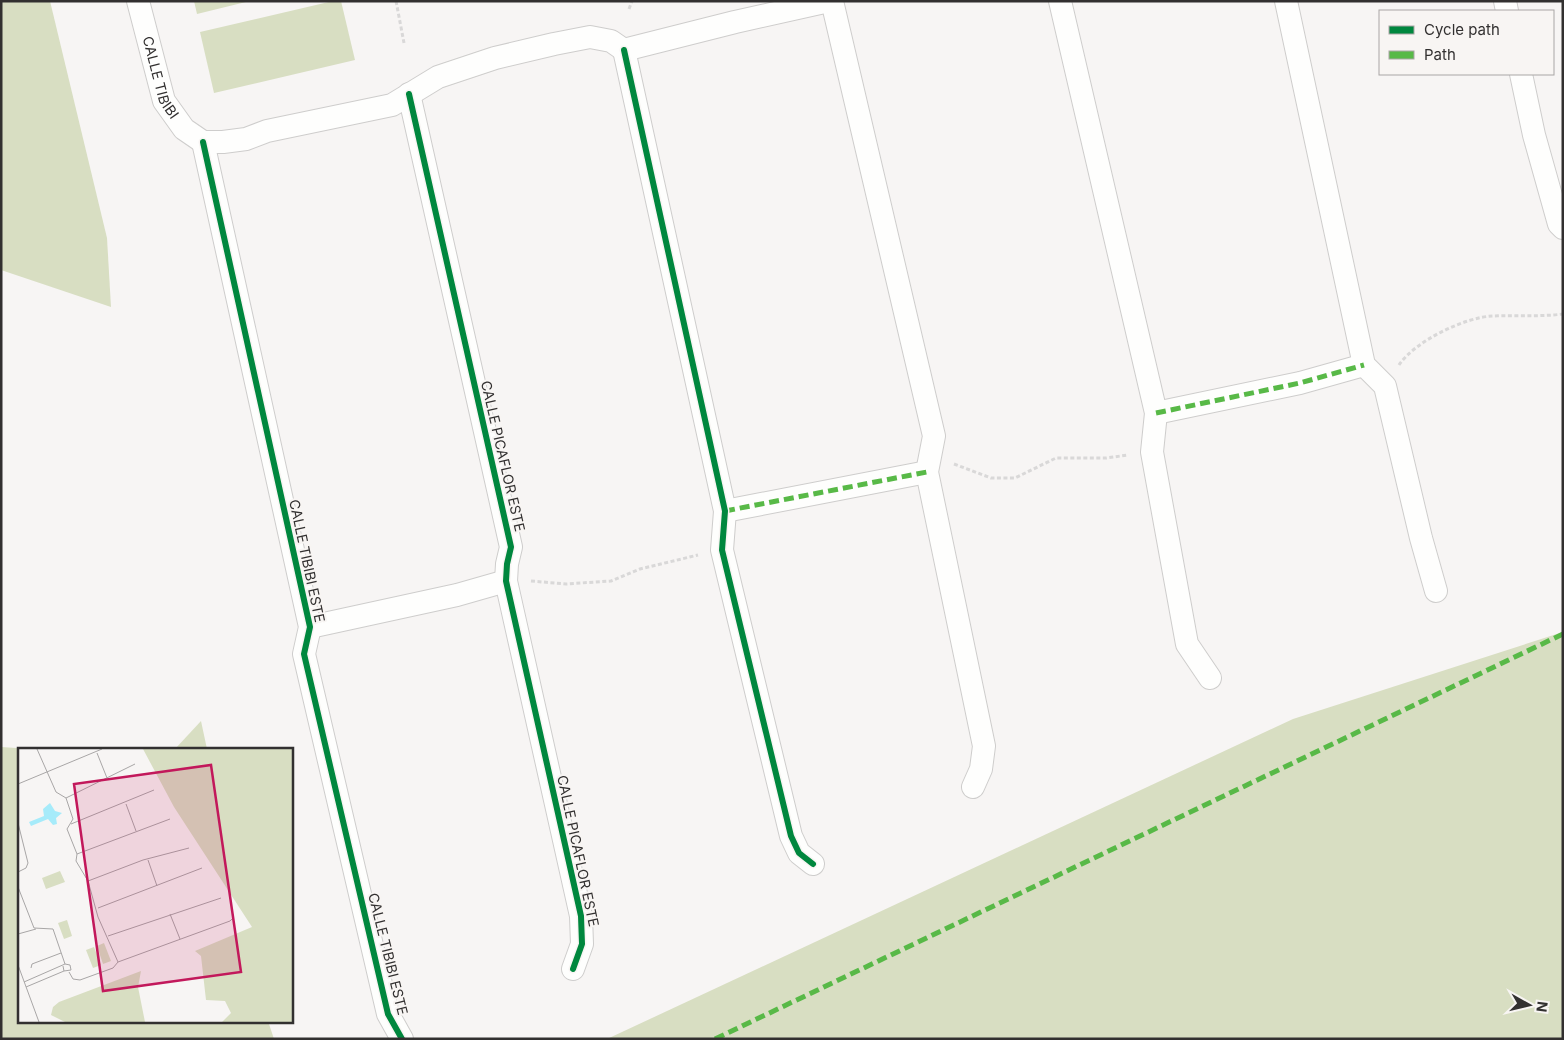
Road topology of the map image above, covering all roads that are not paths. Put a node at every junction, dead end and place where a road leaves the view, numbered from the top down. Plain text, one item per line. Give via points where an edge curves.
1 (138, 1) edge
2 (831, 1) edge
3 (1060, 1) edge
4 (1286, 1) edge
5 (624, 50) junction
6 (1521, 75) edge
7 (409, 94) junction
8 (203, 142) junction
9 (1563, 228) edge
10 (1364, 365) junction
11 (1156, 413) junction
12 (929, 464) junction
13 (725, 511) junction
14 (506, 581) junction
15 (1436, 591) dead end
16 (310, 628) junction
17 (1210, 678) dead end
18 (972, 787) dead end
19 (814, 864) dead end
20 (573, 969) dead end
21 (402, 1039) edge

1 - 8 street, CALLE TIBIBI via 164,101 184,129
2 - 5 street
2 - 12 street via 934,436
3 - 11 street
4 - 10 street
5 - 7 street via 611,40 590,37 554,44 495,58 438,77
5 - 13 street
6 - 9 street via 1534,134 1559,224
7 - 8 street via 392,105 362,113 267,131 246,139
7 - 14 street, CALLE PICAFLOR ESTE via 511,547
8 - 16 street, CALLE TIBIBI ESTE
10 - 11 street via 1300,383
10 - 15 street via 1385,386
11 - 17 street via 1152,452 1187,644
12 - 13 street
12 - 18 street via 984,746 981,769
13 - 19 street via 722,550 791,836 799,853
14 - 16 street
14 - 20 street, CALLE PICAFLOR ESTE via 581,916 582,944
16 - 21 street, CALLE TIBIBI ESTE via 304,654 388,1014

